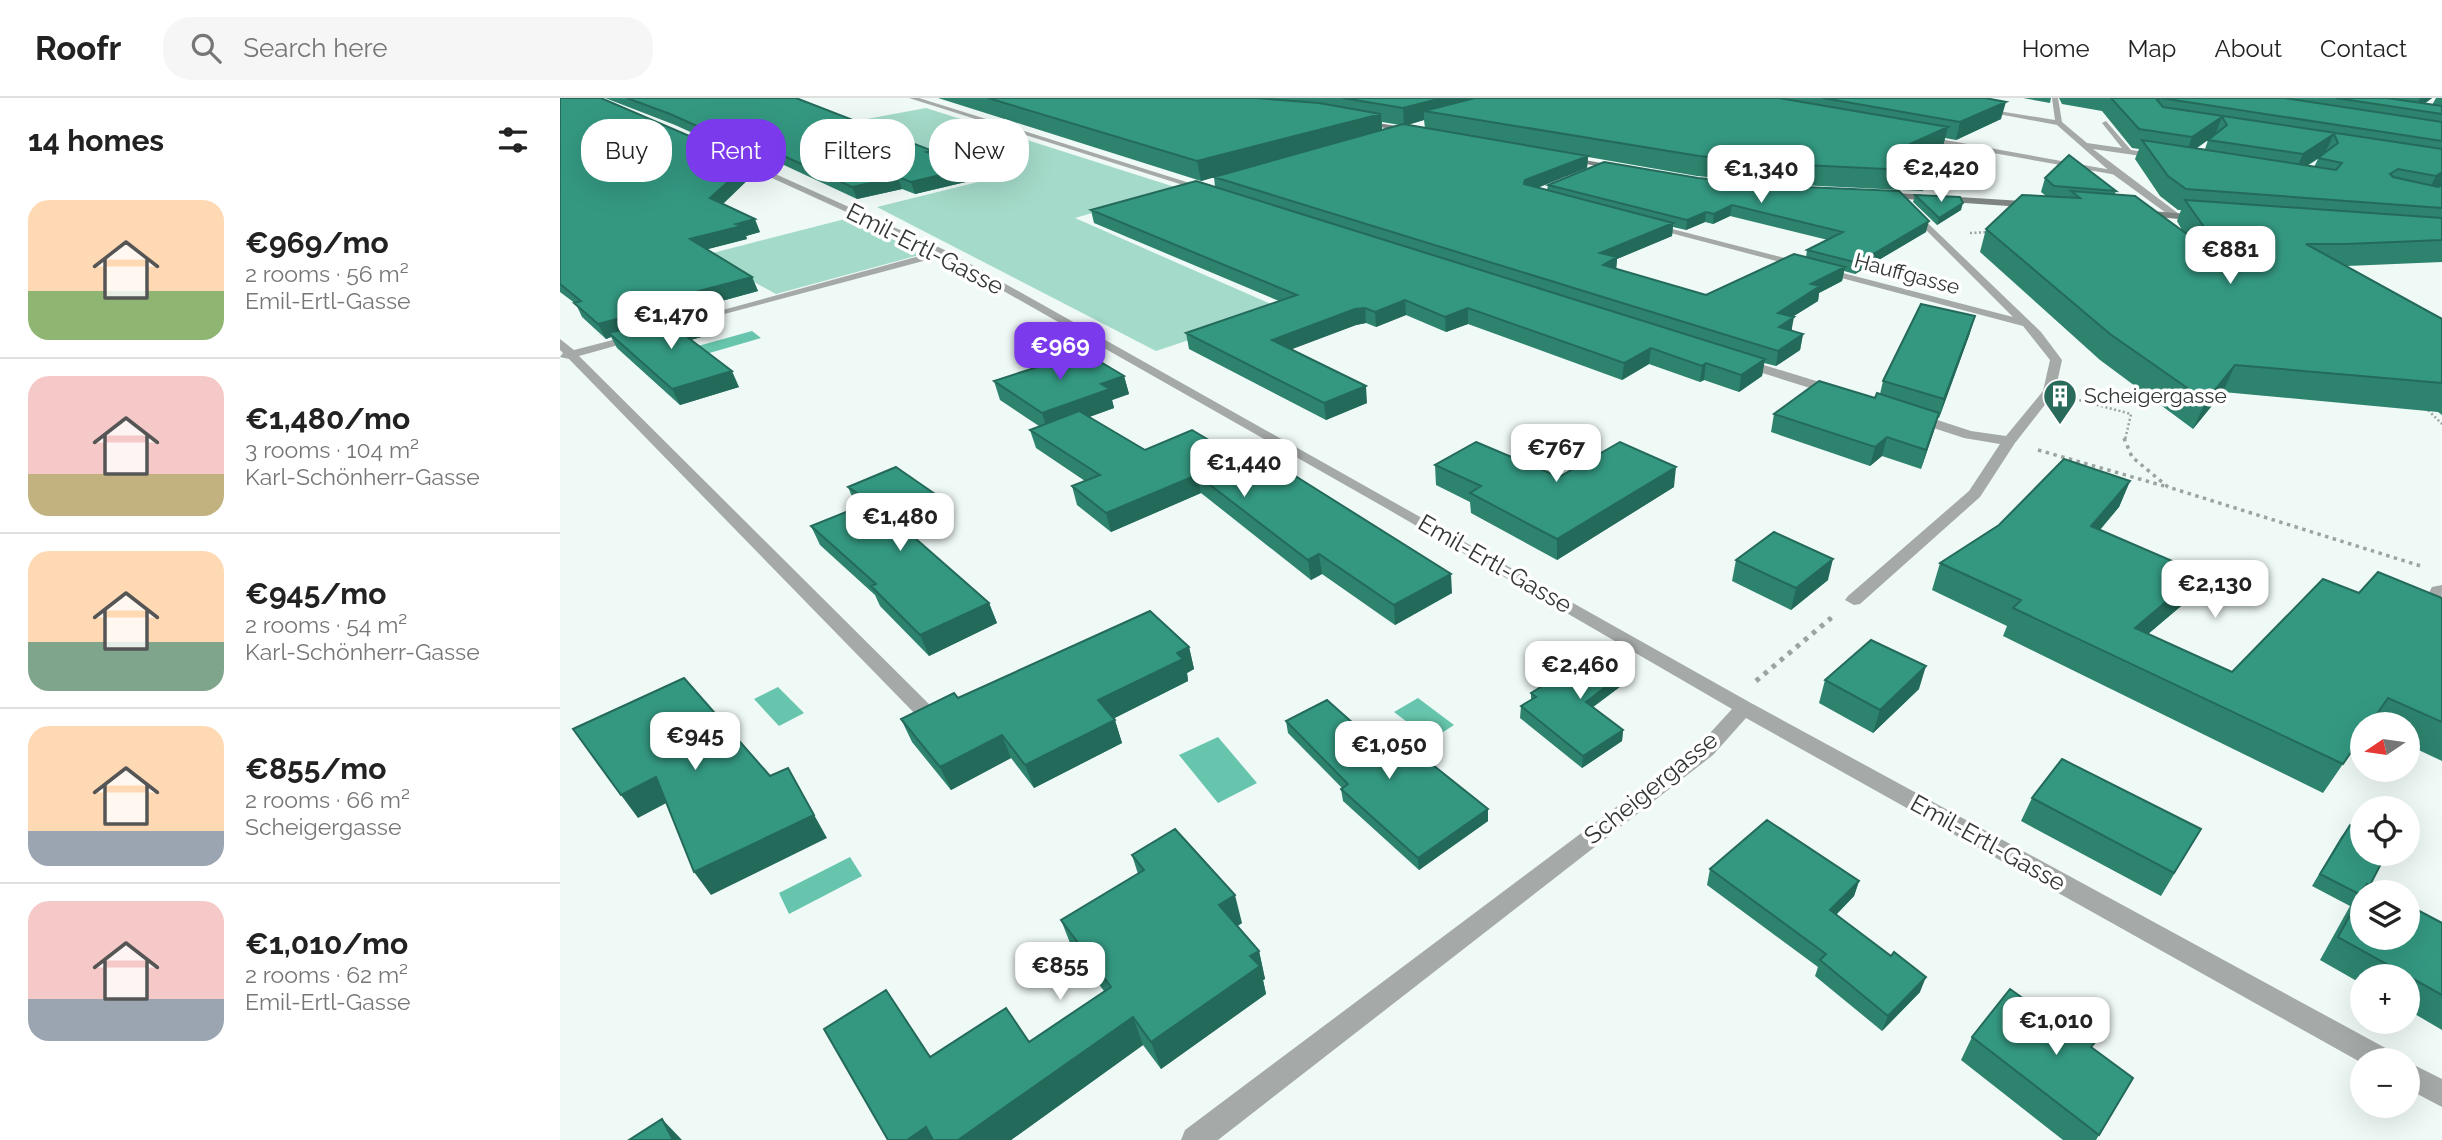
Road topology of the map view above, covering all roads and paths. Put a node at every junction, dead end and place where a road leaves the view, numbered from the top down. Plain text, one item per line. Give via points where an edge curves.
1 (912, 98) edge
2 (2055, 98) edge
3 (1977, 109) edge
4 (1347, 120) edge
5 (2059, 123) junction
6 (2106, 123) dead end
7 (1431, 125) edge
8 (1410, 130) junction
9 (1423, 132) edge
10 (1384, 137) edge
11 (1915, 137) edge
12 (2085, 145) junction
13 (2128, 151) junction
14 (1552, 156) edge
15 (2176, 159) edge
16 (1604, 165) junction
17 (1630, 170) edge
18 (2117, 173) junction
19 (1580, 174) edge
20 (786, 181) edge
21 (1211, 184) edge
22 (1198, 187) junction
23 (1185, 191) edge
24 (1873, 195) edge
25 (1224, 196) edge
26 (1900, 196) junction
27 (2043, 205) edge
28 (2125, 212) edge
29 (2176, 216) junction
30 (2214, 219) edge
31 (1639, 224) edge
32 (1996, 232) edge
33 (1934, 233) junction
34 (943, 253) junction
35 (2026, 324) junction
36 (665, 329) edge
37 (652, 332) edge
38 (560, 342) edge
39 (566, 356) edge
40 (1730, 358) edge
41 (2049, 392) junction
42 (1849, 396) edge
43 (2425, 407) edge
44 (1902, 413) edge
45 (2442, 424) edge
46 (2009, 442) junction
47 (2168, 487) junction
48 (2429, 568) dead end
49 (2442, 590) edge
50 (1854, 600) joint
51 (2427, 614) edge
52 (1744, 709) junction
53 (929, 716) edge
54 (2360, 1048) edge
55 (2420, 1082) edge
56 (2442, 1094) edge
57 (1195, 1140) edge

1 - 22 street
2 - 5 street
3 - 5 street
4 - 8 main road
5 - 12 street
6 - 13 street
7 - 8 street
8 - 9 main road
8 - 10 street
11 - 18 street
12 - 13 street
12 - 18 street
13 - 15 street
14 - 16 main road
16 - 17 main road
16 - 19 street
18 - 29 street
20 - 34 street, Emil-Ertl-Gasse
21 - 22 street
22 - 23 street
22 - 25 street
24 - 26 main road
26 - 27 main road
26 - 33 street
28 - 29 main road
29 - 30 main road
31 - 35 street, Hauffgasse
32 - 33 path
33 - 35 street
34 - 36 street
34 - 52 street, Emil-Ertl-Gasse
35 - 41 street via 2056,360
37 - 39 street
38 - 39 street
39 - 53 street
40 - 42 street
41 - 46 street
41 - 47 path via 2131,414 2124,436 2132,457
43 - 45 path
44 - 46 street via 1969,435
46 - 47 path
46 - 50 street via 1975,494
47 - 48 path
49 - 51 street
50 - 52 path via 1746,689
52 - 54 street, Emil-Ertl-Gasse
52 - 57 street, Scheigergasse via 1706,750
55 - 56 street

